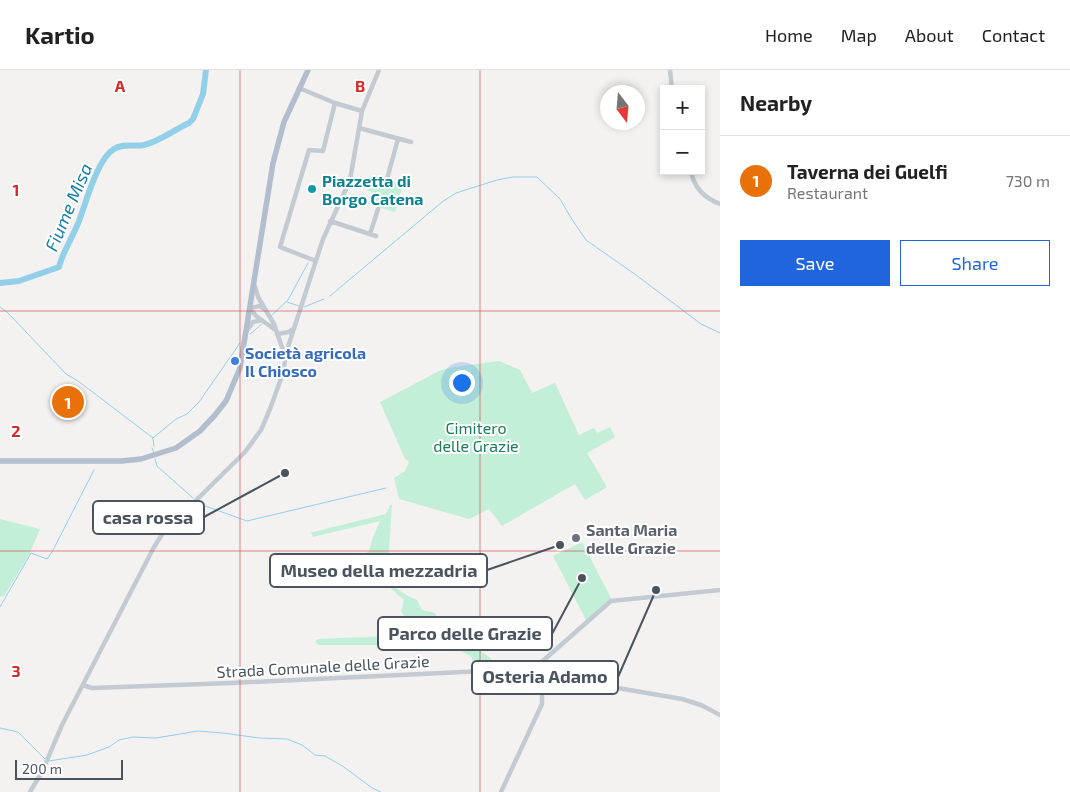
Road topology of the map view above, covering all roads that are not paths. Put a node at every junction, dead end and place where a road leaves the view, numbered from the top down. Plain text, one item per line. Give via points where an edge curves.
1 (308, 70) edge
2 (379, 70) edge
3 (670, 70) edge
4 (672, 85) edge
5 (299, 88) junction
6 (335, 103) junction
7 (362, 111) junction
8 (359, 128) junction
9 (398, 139) junction
10 (411, 142) dead end
11 (692, 175) edge
12 (387, 179) dead end
13 (720, 204) edge
14 (378, 209) dead end
15 (330, 221) junction
16 (370, 234) junction
17 (376, 236) dead end
18 (316, 261) junction
19 (254, 278) junction
20 (250, 308) junction
21 (265, 309) junction
22 (262, 320) junction
23 (293, 330) junction
24 (245, 334) junction
25 (277, 334) junction
26 (288, 347) dead end
27 (0, 461) edge
28 (720, 590) edge
29 (538, 667) junction
30 (83, 685) junction
31 (720, 714) edge
32 (30, 792) edge
33 (501, 792) edge

1 - 5 main road
2 - 7 street
3 - 4 street
5 - 6 street
5 - 19 main road via 284,122 273,162
6 - 7 street
6 - 18 street via 323,151 309,150 280,247
7 - 8 street
8 - 9 street
8 - 15 street via 352,175
9 - 10 street
9 - 12 street
11 - 13 street via 704,196
14 - 16 street
15 - 16 street
15 - 18 street
16 - 17 street
18 - 23 street
19 - 20 main road
19 - 21 street via 255,291
20 - 21 street via 260,306
20 - 22 street
20 - 24 main road
21 - 25 street
22 - 24 street via 250,324
22 - 25 street
23 - 25 street
23 - 26 street
24 - 27 main road via 240,368 226,401 200,431 176,448 141,459 122,461
25 - 30 street via 285,361 261,430 245,452 163,534
28 - 29 street via 611,602
29 - 30 street, Strada Comunale delle Grazie via 241,683 92,688
29 - 31 street via 553,674 578,676 612,688 682,699
29 - 33 street via 543,686 542,704
30 - 32 street

